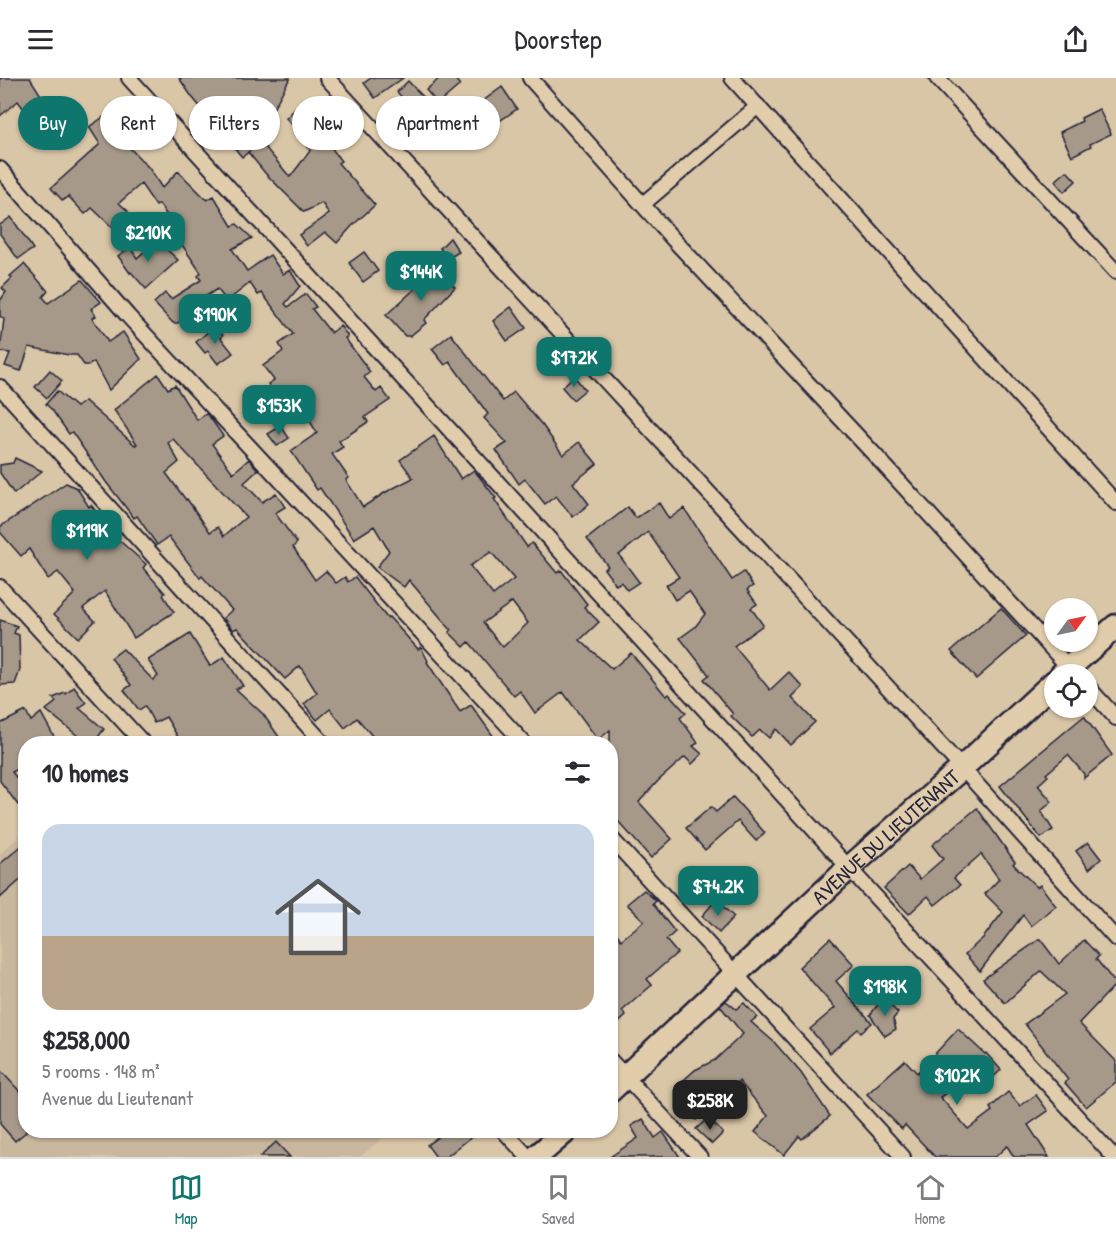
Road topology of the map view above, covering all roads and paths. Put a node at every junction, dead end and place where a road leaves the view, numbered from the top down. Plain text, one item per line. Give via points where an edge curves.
1 (129, 78) edge
2 (327, 78) edge
3 (530, 78) edge
4 (732, 78) edge
5 (937, 78) edge
6 (758, 106) junction
7 (0, 169) edge
8 (643, 204) junction
9 (1116, 272) edge
10 (0, 387) edge
11 (1116, 503) edge
12 (0, 587) edge
13 (1116, 626) edge
14 (1055, 664) edge
15 (1076, 664) edge
16 (1044, 694) edge
17 (1098, 698) edge
18 (1116, 718) edge
19 (137, 736) edge
20 (317, 736) edge
21 (518, 736) edge
22 (962, 768) junction
23 (618, 846) edge
24 (849, 868) junction
25 (1116, 939) edge
26 (736, 974) junction
27 (618, 1084) edge
28 (510, 1138) edge
29 (558, 1138) edge
30 (528, 1157) edge
31 (536, 1157) edge
32 (700, 1157) edge
33 (903, 1157) edge
34 (1114, 1157) edge

1 - 24 street
2 - 22 street
3 - 8 street
4 - 6 street
5 - 9 street
6 - 8 street
6 - 11 street
7 - 21 street via 128,316
8 - 14 street
10 - 20 street
12 - 19 street
13 - 15 main road, AVENUE DU LIEUTENANT
16 - 22 main road, AVENUE DU LIEUTENANT
17 - 18 street
22 - 24 main road, AVENUE DU LIEUTENANT
22 - 25 street
23 - 26 street
24 - 26 main road, AVENUE DU LIEUTENANT
24 - 34 street
26 - 27 main road, AVENUE DU LIEUTENANT
26 - 33 street
27 - 32 street
28 - 30 street
29 - 31 main road

